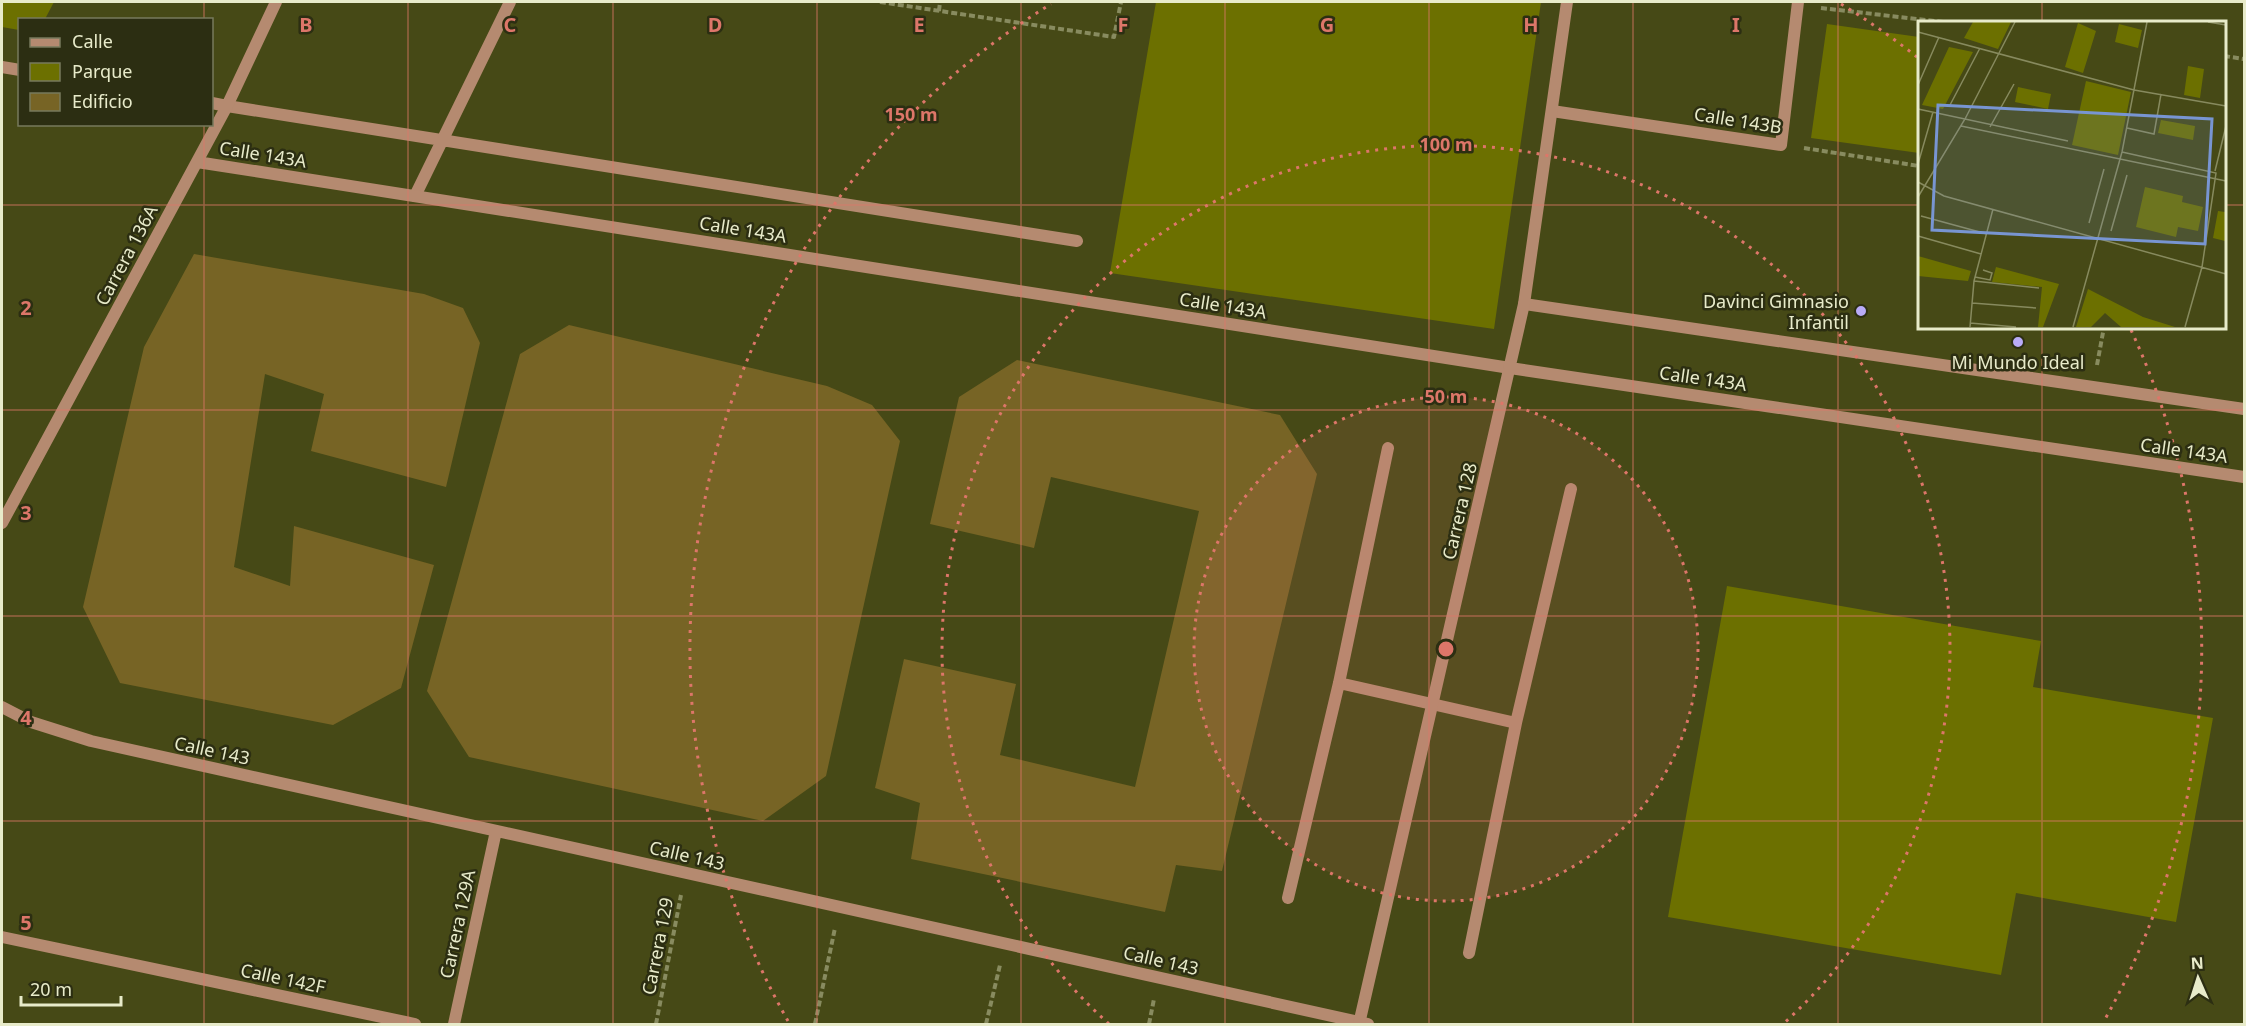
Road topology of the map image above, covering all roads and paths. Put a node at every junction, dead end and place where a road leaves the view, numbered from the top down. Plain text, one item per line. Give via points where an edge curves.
1 (276, 2) edge
2 (510, 2) edge
3 (880, 2) edge
4 (940, 2) edge
5 (1121, 2) edge
6 (1567, 2) edge
7 (1798, 4) edge
8 (939, 11) junction
9 (1935, 21) edge
10 (2225, 56) edge
11 (2244, 59) edge
12 (2, 67) edge
13 (18, 70) edge
14 (213, 103) edge
15 (227, 106) junction
16 (1552, 111) junction
17 (442, 140) junction
18 (1781, 145) junction
19 (197, 162) junction
20 (1918, 166) edge
21 (415, 196) junction
22 (1077, 241) dead end
23 (1524, 304) junction
24 (2104, 328) edge
25 (1510, 368) junction
26 (2093, 388) junction
27 (2244, 409) edge
28 (1388, 448) dead end
29 (2244, 477) edge
30 (1571, 489) dead end
31 (2, 523) edge
32 (1339, 683) junction
33 (1433, 705) junction
34 (2, 707) edge
35 (1516, 723) junction
36 (496, 831) junction
37 (685, 873) junction
38 (1288, 898) dead end
39 (839, 907) junction
40 (2, 937) edge
41 (1004, 944) junction
42 (1469, 953) dead end
43 (416, 1024) edge
44 (454, 1024) edge
45 (656, 1024) edge
46 (815, 1024) edge
47 (986, 1024) edge
48 (1362, 1024) edge

1 - 15 street, Carrera 136A
2 - 17 street
3 - 8 path
4 - 8 path
5 - 8 path via 1114,37
6 - 16 street, Carrera 128
7 - 9 path
7 - 18 street
10 - 11 path
12 - 13 street
14 - 15 street
15 - 17 street
15 - 19 street, Carrera 136A
16 - 18 street, Calle 143B
16 - 23 street, Carrera 128
17 - 21 street
17 - 22 street
18 - 20 path, Calle 143B
19 - 21 street, Calle 143A
19 - 31 street, Carrera 136A
21 - 25 street, Calle 143A
23 - 25 street, Carrera 128
23 - 26 street
24 - 26 path
25 - 29 street, Calle 143A
25 - 33 street, Carrera 128
26 - 27 street
28 - 32 street
30 - 35 street
32 - 33 street
32 - 38 street
33 - 35 street
33 - 48 street, Carrera 128
34 - 36 street, Calle 143 via 32,722 91,741
35 - 42 street
36 - 37 street, Calle 143
36 - 44 street, Carrera 129A
37 - 39 street, Calle 143
37 - 45 path, Carrera 129
39 - 41 street, Calle 143
39 - 46 path
40 - 43 street, Calle 142F
41 - 47 path
41 - 48 street, Calle 143

